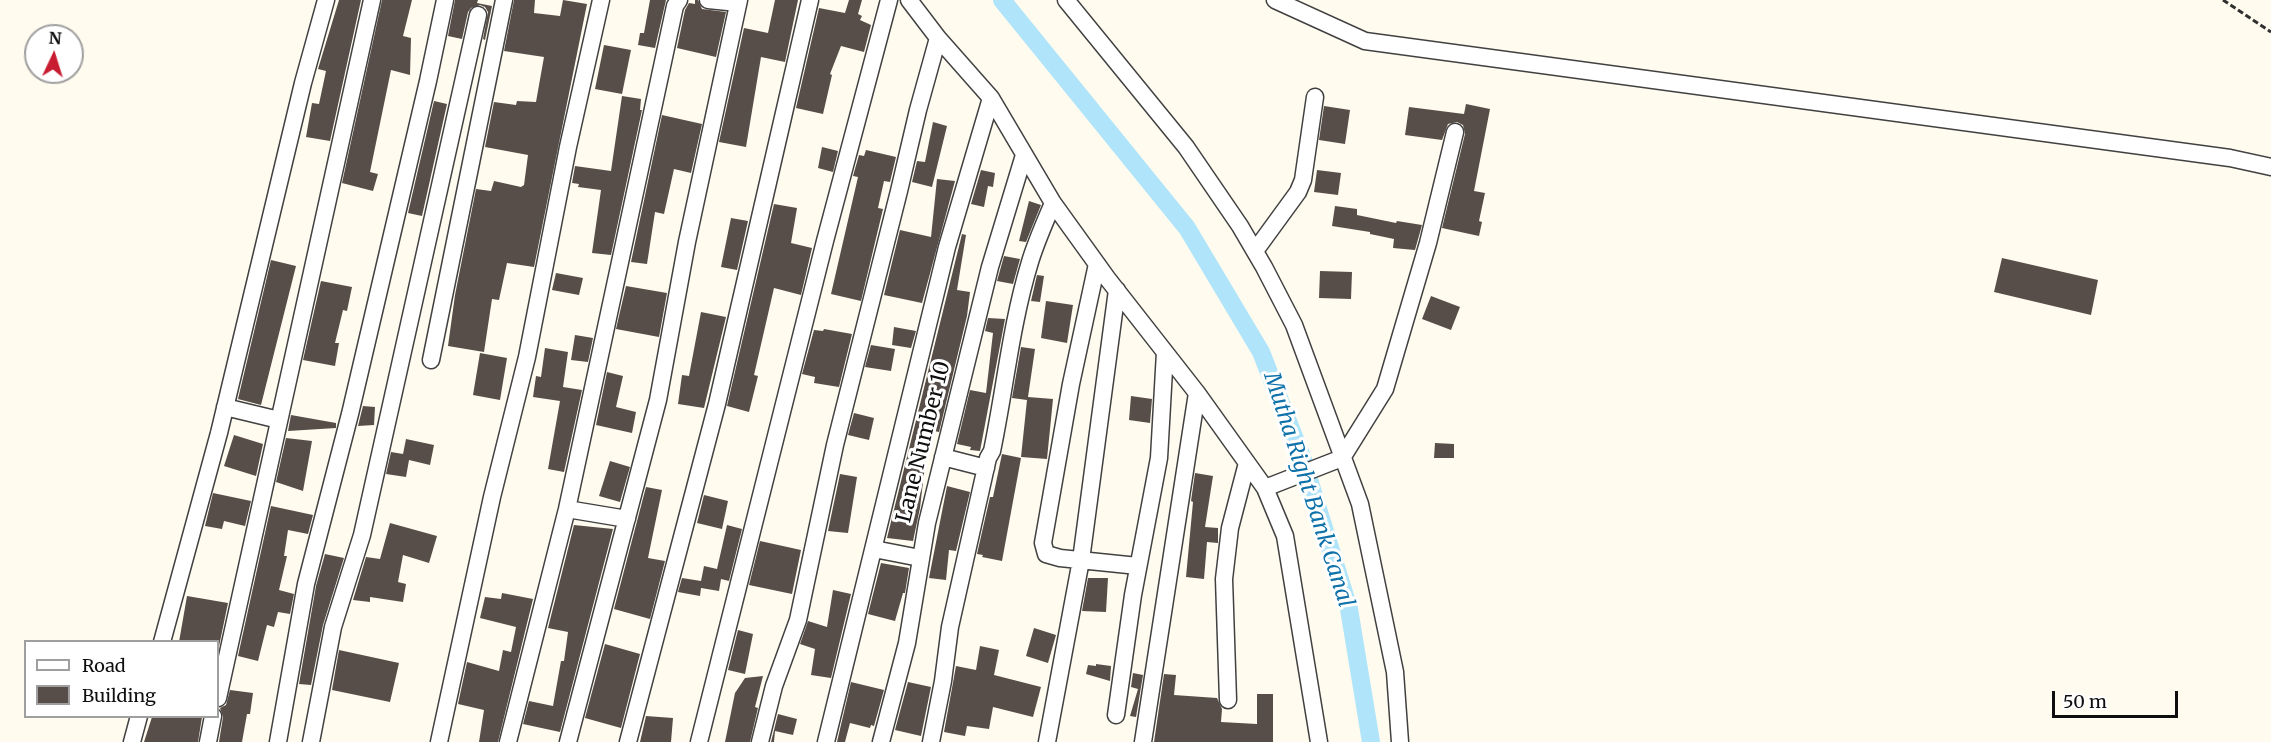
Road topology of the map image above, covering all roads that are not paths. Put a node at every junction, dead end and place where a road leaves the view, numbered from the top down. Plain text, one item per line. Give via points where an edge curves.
1 (326, 0) edge
2 (372, 0) edge
3 (445, 0) edge
4 (504, 0) edge
5 (601, 0) edge
6 (679, 0) edge
7 (708, 0) edge
8 (810, 0) edge
9 (889, 0) edge
10 (909, 0) edge
11 (1066, 0) edge
12 (1275, 0) edge
13 (738, 2) edge
14 (478, 15) dead end
15 (938, 38) junction
16 (1316, 97) dead end
17 (991, 98) junction
18 (1455, 132) dead end
19 (1024, 155) junction
20 (2271, 167) edge
21 (1053, 202) junction
22 (1255, 251) junction
23 (1097, 264) junction
24 (1117, 290) junction
25 (1165, 352) junction
26 (431, 360) dead end
27 (1197, 393) junction
28 (225, 407) junction
29 (279, 420) junction
30 (943, 457) junction
31 (1335, 462) junction
32 (1247, 463) junction
33 (986, 468) junction
34 (1264, 488) junction
35 (567, 509) junction
36 (627, 519) junction
37 (874, 549) junction
38 (920, 558) junction
39 (1081, 560) junction
40 (1138, 566) junction
41 (163, 640) edge
42 (219, 693) edge
43 (1228, 700) dead end
44 (1116, 715) dead end
45 (140, 718) edge
46 (213, 718) edge
47 (132, 742) edge
48 (208, 742) edge
49 (278, 742) edge
50 (311, 742) edge
51 (439, 742) edge
52 (508, 742) edge
53 (568, 742) edge
54 (628, 742) edge
55 (699, 742) edge
56 (760, 742) edge
57 (826, 742) edge
58 (881, 742) edge
59 (931, 742) edge
60 (1047, 742) edge
61 (1143, 742) edge
62 (1319, 742) edge
63 (1400, 742) edge

1 - 28 street
2 - 29 street
3 - 49 street via 350,414 306,584
4 - 26 street
5 - 51 street via 527,357
6 - 35 street
7 - 13 street
8 - 54 street via 717,404
9 - 55 street
10 - 15 street
11 - 22 street via 1186,147
12 - 20 street via 1365,41 2206,154
13 - 36 street via 658,400
14 - 50 street via 362,535 333,627
15 - 17 street
15 - 56 street via 835,445 798,620 774,686
16 - 22 street via 1304,180
17 - 19 street
17 - 37 street via 947,247
18 - 31 street via 1390,373 1384,389
19 - 21 street
19 - 30 street, Lane Number 10 via 990,267
21 - 23 street
21 - 33 street via 1030,262
22 - 31 street via 1294,325
23 - 24 street
23 - 39 street via 1042,543 1046,554
24 - 25 street
24 - 39 street
25 - 27 street
25 - 40 street via 1159,458
27 - 32 street
27 - 61 street
28 - 29 street
28 - 41 street
29 - 42 street
30 - 33 street
30 - 38 street, Lane Number 10
31 - 34 street
31 - 63 street via 1360,504 1395,672
32 - 34 street
32 - 43 street via 1230,528 1224,579
33 - 59 street via 950,627
34 - 62 street via 1285,536
35 - 36 street
35 - 52 street
36 - 53 street
37 - 38 street
37 - 57 street
38 - 58 street, Lane Number 10 via 907,643
39 - 40 street
39 - 60 street
40 - 44 street
45 - 47 street
46 - 48 street

